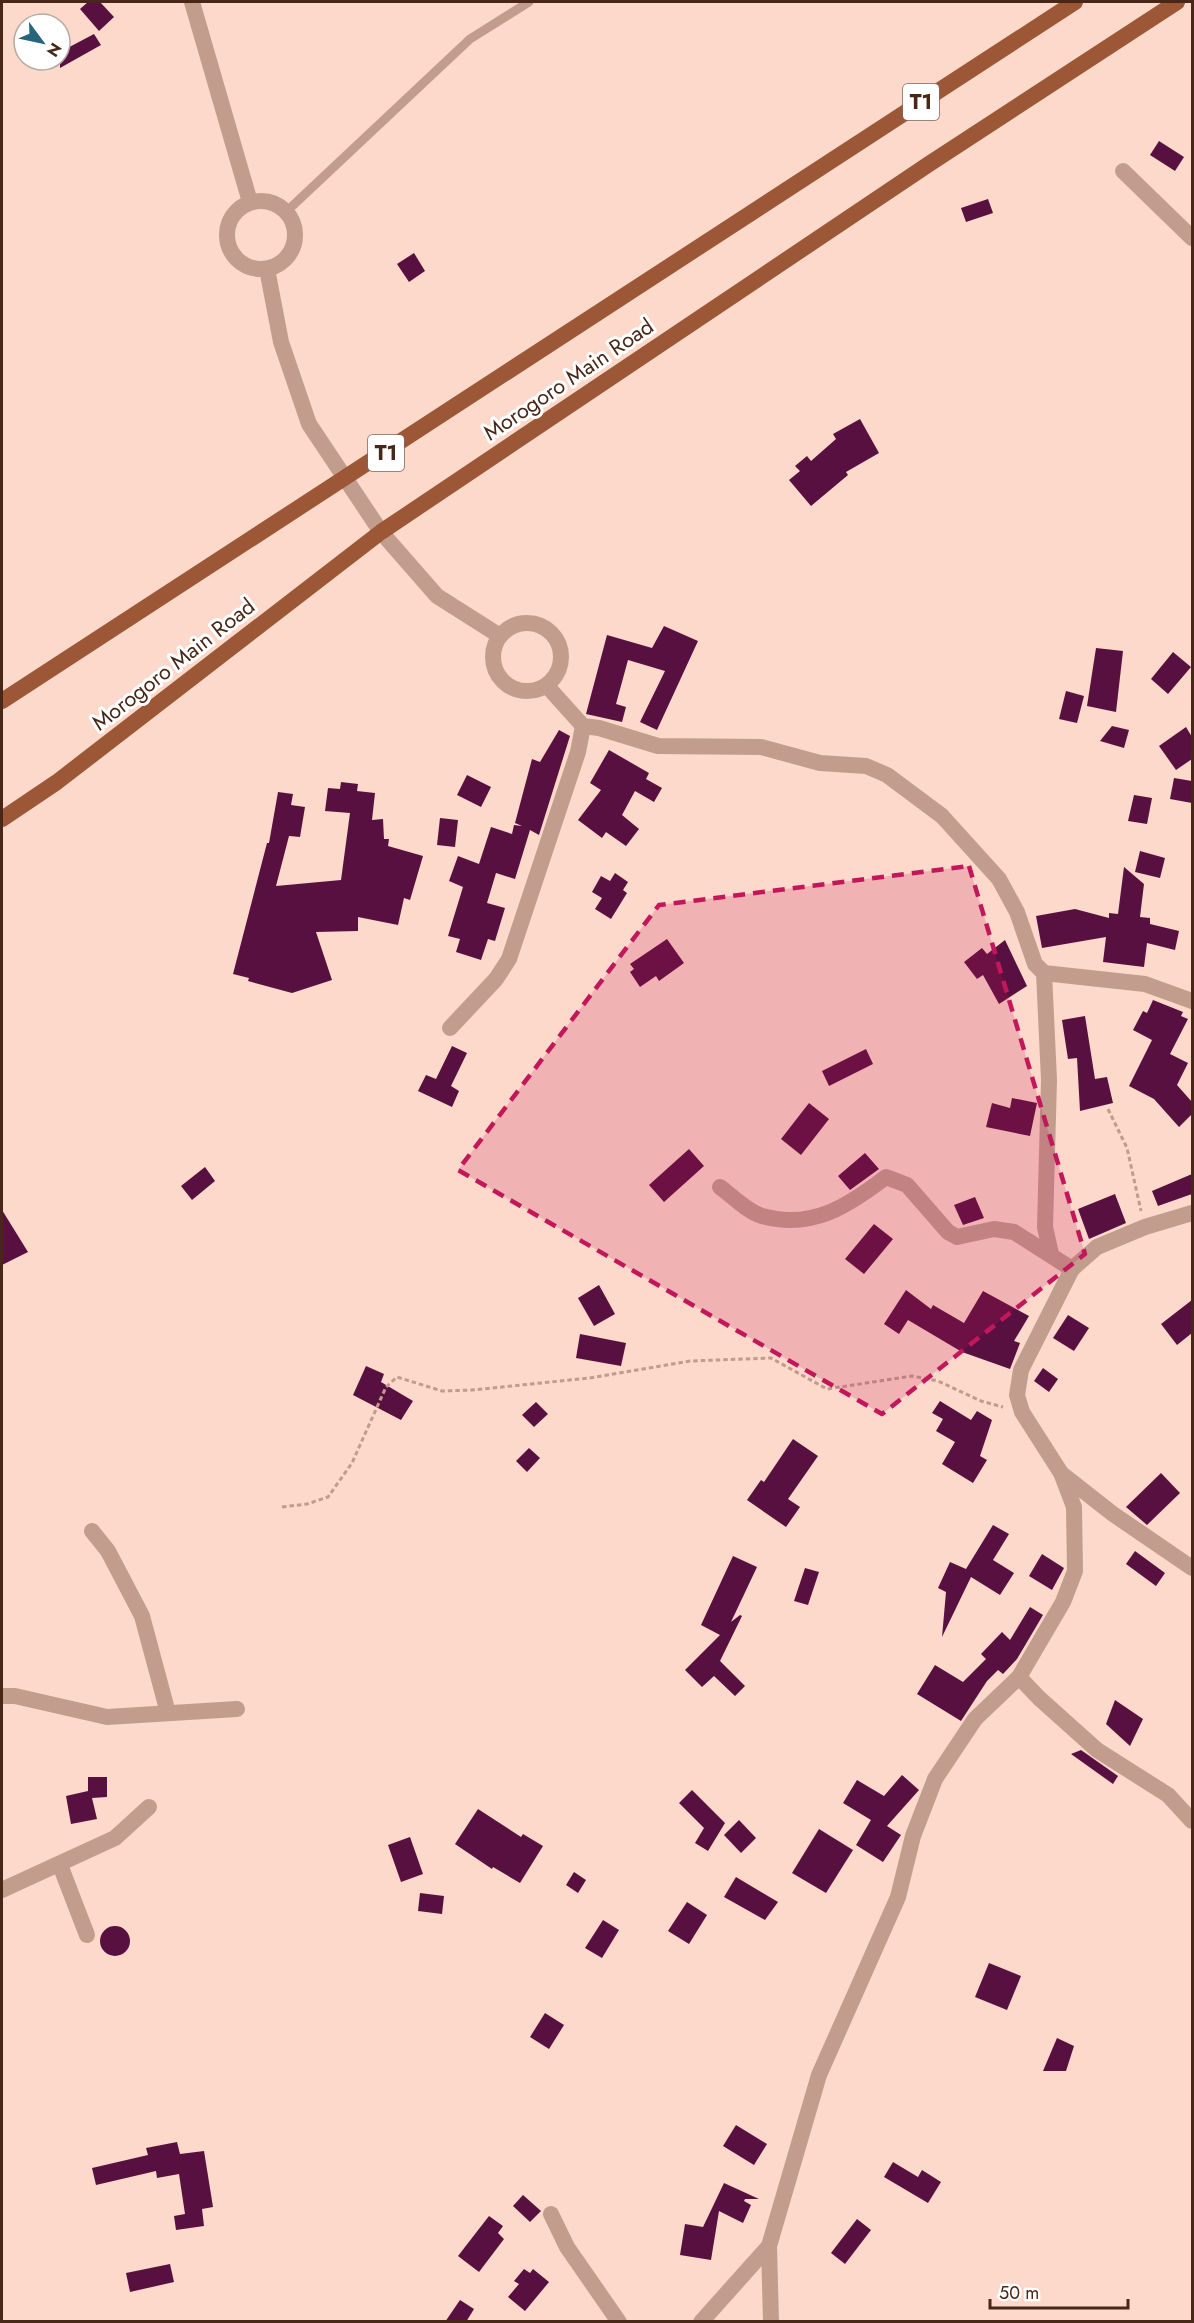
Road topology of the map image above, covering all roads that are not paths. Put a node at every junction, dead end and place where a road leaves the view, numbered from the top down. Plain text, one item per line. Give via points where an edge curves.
1 (192, 2) edge
2 (528, 2) edge
3 (1075, 2) edge
4 (1177, 2) edge
5 (1123, 171) dead end
6 (250, 202) junction
7 (287, 211) junction
8 (1192, 238) edge
9 (267, 269) junction
10 (345, 480) junction
11 (381, 532) junction
12 (500, 636) junction
13 (547, 686) junction
14 (2, 701) edge
15 (583, 726) junction
16 (2, 819) edge
17 (1044, 973) junction
18 (1192, 1001) edge
19 (450, 1028) dead end
20 (720, 1187) dead end
21 (1192, 1213) edge
22 (1051, 1254) junction
23 (1072, 1269) junction
24 (1061, 1473) junction
25 (92, 1531) dead end
26 (1192, 1569) edge
27 (1019, 1677) junction
28 (2, 1696) edge
29 (237, 1709) dead end
30 (168, 1713) junction
31 (149, 1807) dead end
32 (1192, 1821) edge
33 (60, 1865) junction
34 (2, 1890) edge
35 (87, 1935) dead end
36 (551, 2214) dead end
37 (769, 2246) junction
38 (619, 2322) edge
39 (701, 2322) edge
40 (771, 2322) edge

1 - 6 street
2 - 7 lane via 470,39
3 - 10 highway, Morogoro Main Road / T1
4 - 11 highway, Morogoro Main Road / T1
5 - 8 street
6 - 7 street via 270,201
6 - 9 street via 234,213 226,241 235,259 252,269
7 - 9 street via 295,229 293,249 281,264
9 - 10 street via 281,342 309,424
10 - 11 street
10 - 14 highway, Morogoro Main Road / T1
11 - 12 street via 436,596
11 - 16 highway, Morogoro Main Road / T1 via 57,782
12 - 13 street via 492,654 502,681 509,688 528,693
12 - 13 street via 526,622 545,627 553,634 562,661
13 - 15 street
15 - 17 street via 658,746 761,747 820,763 866,766 887,775 942,816 999,879 1017,912 1035,964
15 - 19 street via 578,752 509,959 496,979
17 - 18 street via 1145,984
17 - 22 street via 1049,1080 1045,1227
20 - 22 street via 761,1216 811,1221 854,1201 886,1177 907,1185 948,1232 957,1237 994,1229 1014,1232
21 - 23 street via 1097,1247
22 - 23 street
23 - 24 street via 1021,1370 1017,1395 1022,1412
24 - 26 street
24 - 27 street via 1074,1507 1074,1571 1063,1602
25 - 30 street via 108,1551 142,1616
27 - 32 street via 1098,1750 1168,1795
27 - 37 street via 975,1719 935,1779 913,1836 898,1897 819,2075
28 - 30 street via 107,1717
29 - 30 street
31 - 33 street via 115,1838
33 - 34 street
33 - 35 street
36 - 38 street via 567,2247
37 - 39 street
37 - 40 street

